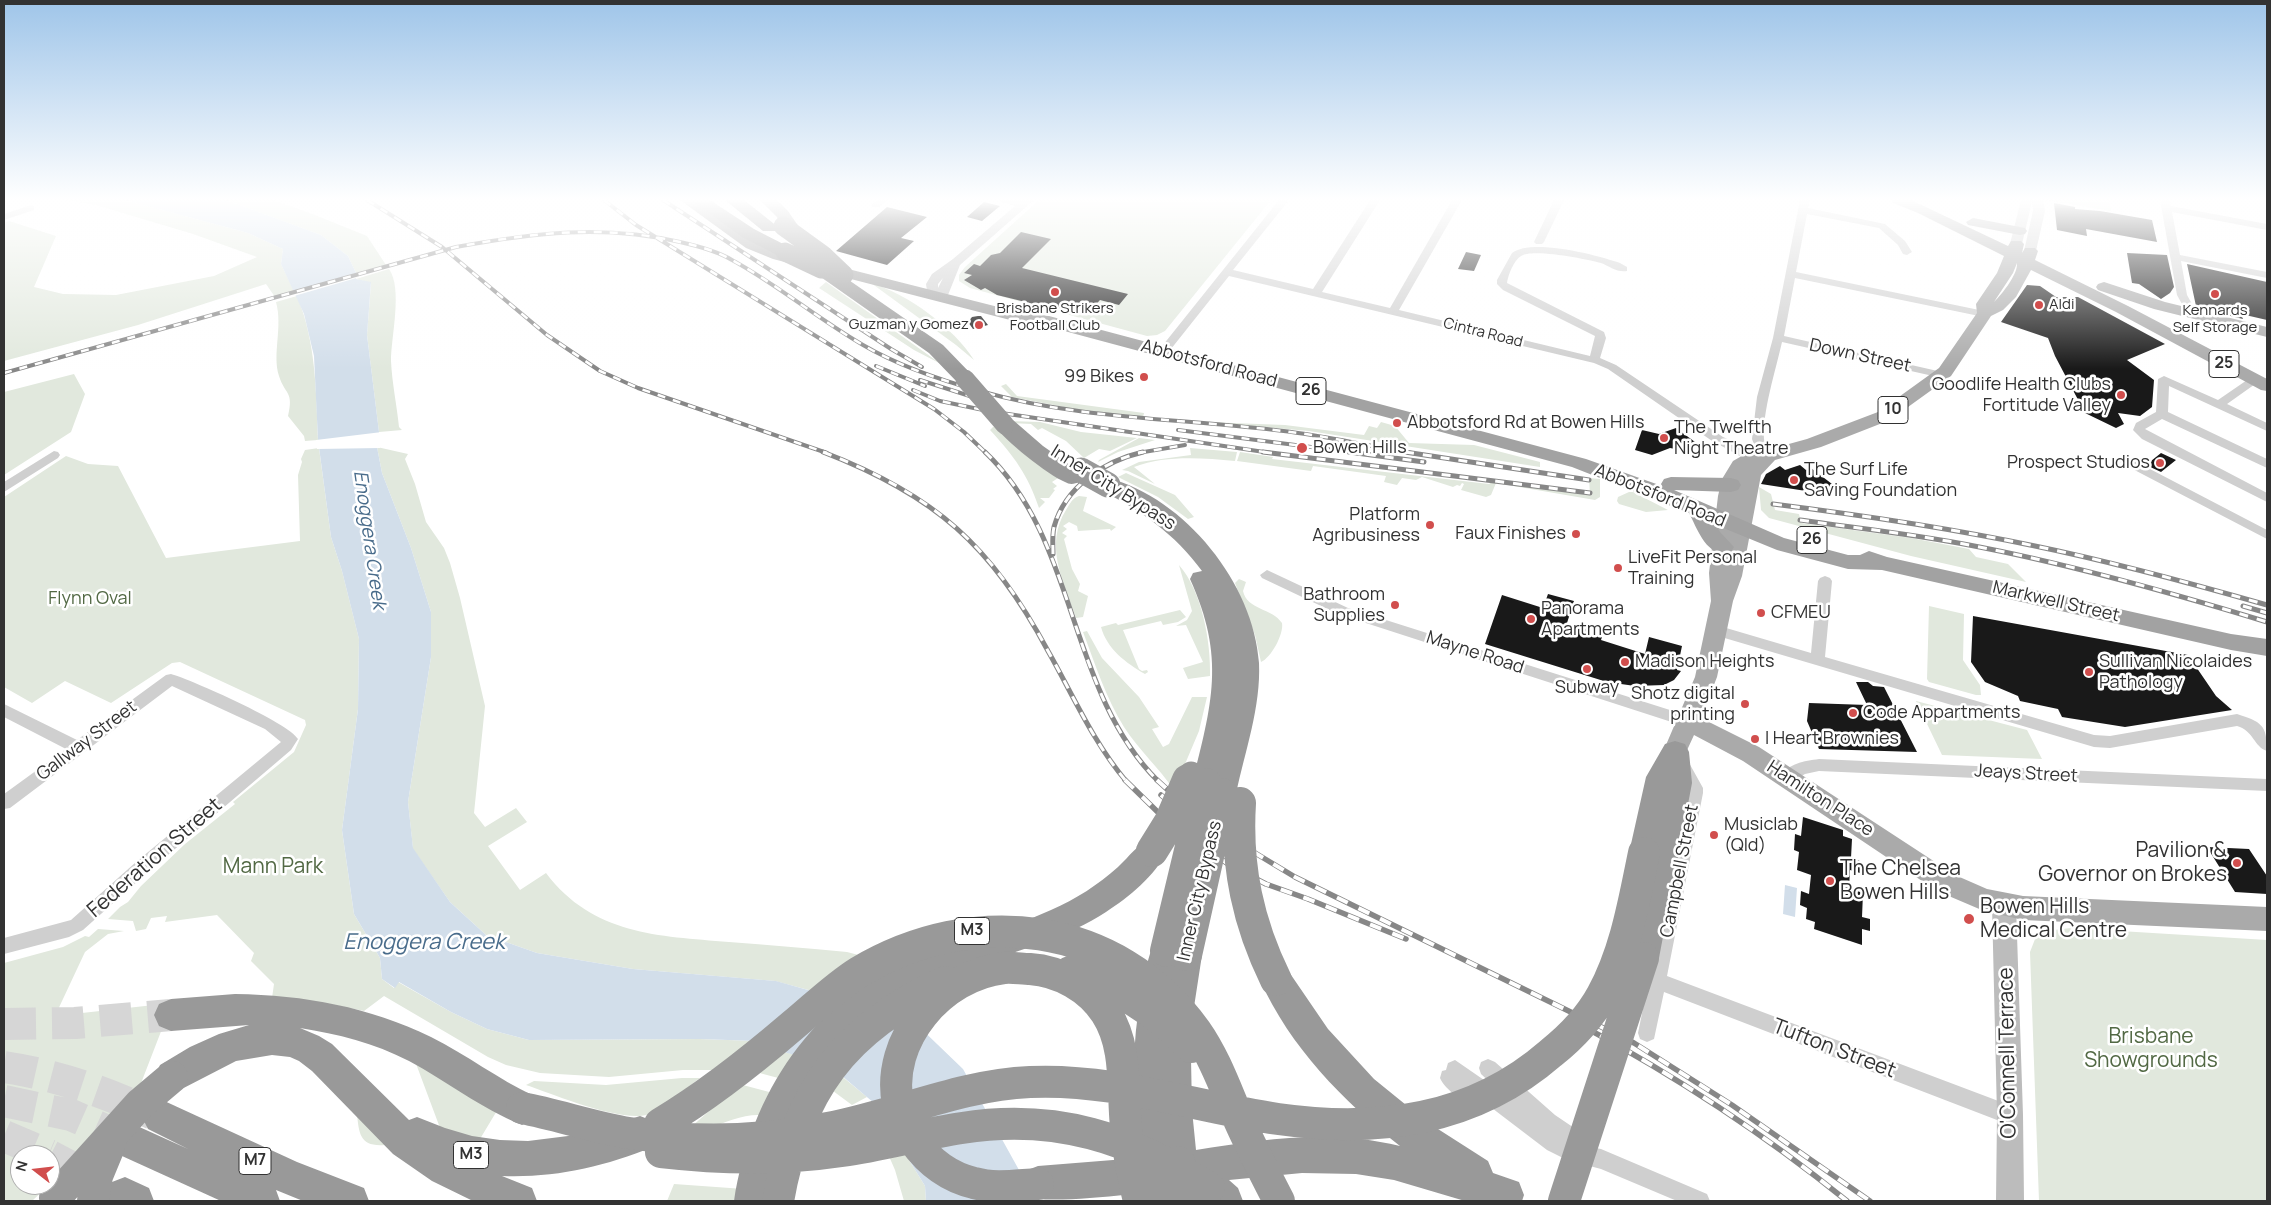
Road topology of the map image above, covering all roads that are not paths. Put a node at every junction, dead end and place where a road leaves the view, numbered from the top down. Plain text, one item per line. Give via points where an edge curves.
1 (786, 256) edge
2 (814, 256) edge
3 (814, 256) edge
4 (964, 256) edge
5 (1239, 256) edge
6 (1339, 256) edge
7 (1425, 256) edge
8 (1516, 256) edge
9 (1551, 256) edge
10 (1580, 256) edge
11 (1794, 256) edge
12 (2020, 256) edge
13 (2024, 256) edge
14 (2029, 256) edge
15 (2175, 257) joint
16 (837, 272) junction
17 (1227, 272) junction
18 (1790, 274) junction
19 (2267, 275) edge
20 (937, 291) junction
21 (1315, 294) junction
22 (2182, 295) junction
23 (2160, 306) junction
24 (1393, 312) junction
25 (1984, 313) junction
26 (2199, 316) junction
27 (2267, 332) edge
28 (1778, 338) junction
29 (1163, 352) junction
30 (1594, 360) junction
31 (1942, 374) junction
32 (2261, 383) edge
33 (2219, 404) junction
34 (2162, 414) junction
35 (2267, 427) edge
36 (54, 455) dead end
37 (2124, 460) dead end
38 (1756, 461) junction
39 (1579, 463) junction
40 (2267, 464) edge
41 (1671, 484) junction
42 (1731, 485) junction
43 (4, 488) edge
44 (1103, 488) junction
45 (2267, 498) edge
46 (1698, 509) junction
47 (1734, 519) junction
48 (2267, 535) edge
49 (1723, 547) junction
50 (1267, 575) dead end
51 (1824, 581) dead end
52 (1722, 602) junction
53 (1716, 630) junction
54 (2231, 642) junction
55 (2267, 648) edge
56 (2267, 657) edge
57 (1818, 660) junction
58 (4, 710) edge
59 (1688, 722) junction
60 (290, 741) joint
61 (2267, 745) edge
62 (78, 748) junction
63 (1675, 752) junction
64 (1788, 778) junction
65 (2267, 785) edge
66 (1215, 789) junction
67 (4, 803) edge
68 (1654, 857) junction
69 (2004, 905) junction
70 (2267, 919) edge
71 (4, 946) edge
72 (1658, 981) junction
73 (171, 1016) tunnel mouth
74 (1648, 1033) dead end
75 (1488, 1068) dead end
76 (1452, 1073) dead end
77 (522, 1108) junction
78 (2010, 1115) junction
79 (384, 1118) junction
80 (142, 1124) junction
81 (1245, 1134) junction
82 (1601, 1159) junction
83 (1168, 1164) junction
84 (1513, 1198) edge
85 (118, 1199) edge
86 (50, 1201) edge
87 (262, 1201) edge
88 (351, 1201) edge
89 (519, 1201) edge
90 (752, 1201) edge
91 (778, 1201) edge
92 (1139, 1201) edge
93 (1162, 1201) edge
94 (1187, 1201) edge
95 (1226, 1201) edge
96 (1279, 1201) edge
97 (1564, 1201) edge
98 (1700, 1201) edge
99 (2010, 1201) edge

1 - 20 highway, Abbotsford Road / 26
2 - 16 highway, Inner City Bypass, bridge
3 - 16 highway, Inner City Bypass, bridge
4 - 20 street
5 - 17 street
6 - 21 street
7 - 24 street
8 - 30 street via 1502,284 1600,334
9 - 10 street via 1624,269
11 - 18 street
12 - 25 main road, 10 via 1996,308
13 - 32 main road, 25 via 2045,278 2081,289
14 - 23 main road, 25
15 - 19 street
15 - 22 street
16 - 20 highway, Abbotsford Road / 26
16 - 44 highway, Inner City Bypass via 975,382 1013,424 1054,452 1076,473
17 - 21 street, Cintra Road
17 - 29 street
18 - 25 street
18 - 28 street
20 - 29 highway, Abbotsford Road / 26 via 1018,317 1043,320
21 - 24 street, Cintra Road
22 - 23 street via 2174,304
22 - 26 street
23 - 26 main road, 25
24 - 30 street, Cintra Road
25 - 31 main road, 10
26 - 27 main road, 25
28 - 31 street, Down Street
28 - 38 street via 1764,391
29 - 39 highway, Abbotsford Road / 26
30 - 38 street, Cintra Road via 1612,367 1725,448
31 - 38 main road, 10 via 1874,421
32 - 33 street
33 - 34 street via 2164,379
33 - 35 street
34 - 40 street
34 - 45 street via 2140,426 2139,430
36 - 43 street
37 - 48 street
38 - 42 main road via 1738,469
38 - 47 main road
39 - 41 highway, Abbotsford Road / 26 via 1607,465
39 - 46 highway, Abbotsford Road / 26
41 - 42 highway
41 - 47 highway, Abbotsford Road / 26
42 - 47 main road
44 - 66 highway, Inner City Bypass via 1170,540 1192,564 1220,621 1226,655 1226,688 1218,730
44 - 66 highway, Inner City Bypass via 1148,506 1175,526 1193,542 1217,573 1231,599 1244,647 1245,689 1252,704
46 - 47 highway, Abbotsford Road / 26
46 - 49 highway via 1711,536
47 - 49 main road
47 - 52 main road via 1732,576
47 - 54 highway, Markwell Street / 26 via 1777,543 1814,554 1848,562 1882,563
49 - 52 main road via 1719,574
50 - 59 street, Mayne Road via 1343,611
51 - 57 street
52 - 53 main road
53 - 57 street
53 - 59 main road via 1704,685
54 - 55 highway, Markwell Street / 26
54 - 56 highway, Markwell Street / 26
57 - 61 street via 2100,742 2242,720 2252,725
58 - 62 street
59 - 63 main road
59 - 64 main road, Hamilton Place via 1739,746
60 - 62 street, Gallway Street via 270,726 171,679
60 - 71 street, Federation Street via 77,925
62 - 67 street, Gallway Street
63 - 68 highway via 1678,782
63 - 72 street, Campbell Street via 1695,788
64 - 65 street, Jeays Street via 1801,768 1825,766
64 - 69 main road, Hamilton Place via 1953,887
66 - 83 highway, Inner City Bypass, bridge via 1176,953 1178,996 1173,1048 1174,1120
66 - 84 highway, bridge via 1237,851 1242,890 1260,947 1288,1002 1320,1047 1391,1119
66 - 90 highway, bridge via 1170,822 1152,851 1114,892 1064,920 902,980 870,999 839,1025 808,1061 781,1104 764,1148
68 - 77 highway, bridge via 1622,953 1600,999 1585,1019 1552,1054 1524,1075 1472,1103 1436,1115 1381,1125 1330,1125 1275,1119 1130,1089 1049,1081 976,1088 861,1121 777,1136 716,1138 637,1134
68 - 97 highway, bridge via 1643,958
69 - 70 main road, Hamilton Place
69 - 78 main road, O'Connell Terrace
72 - 74 street, Campbell Street
72 - 78 street, Tufton Street
73 - 77 highway via 210,1010 263,1009 325,1016 366,1025 421,1049 482,1088
75 - 82 street via 1548,1122
76 - 82 street via 1509,1121 1527,1124 1566,1149
77 - 95 highway, bridge via 544,1123 621,1146 681,1155 749,1158 842,1151 982,1124 1064,1126 1113,1138 1151,1153
78 - 99 main road, O'Connell Terrace
79 - 80 highway, M3, bridge via 307,1047 278,1040 244,1043 207,1055 172,1077
79 - 81 highway, M3, bridge via 396,1120 417,1135 443,1147 499,1159 565,1155 624,1141 690,1107 825,997 879,960 940,937 998,929 1041,932 1086,945 1116,958 1161,990 1186,1017 1210,1054 1224,1079
79 - 89 highway via 407,1142 434,1161
80 - 85 highway, bridge via 117,1133 102,1160 97,1176
80 - 86 highway, M3, bridge
80 - 87 highway, M7
80 - 88 highway, M7
81 - 91 highway, bridge via 1191,1048 1168,1023 1138,1000 1112,986 1070,972 1036,968 991,970 964,976 912,997 881,1017 850,1045 824,1076 802,1112 788,1149
81 - 96 highway, M3, bridge
82 - 98 street
83 - 93 highway, Inner City Bypass, bridge
83 - 94 highway, Inner City Bypass, bridge
84 - 92 highway, bridge via 1449,1176 1386,1160 1307,1153 1262,1156 1147,1175 1038,1184 1004,1186 967,1182 928,1160 908,1134 898,1105 896,1079 901,1051 918,1018 932,1002 968,978 994,969 1023,967 1050,972 1090,994 1106,1012 1117,1034 1126,1127 1132,1170

